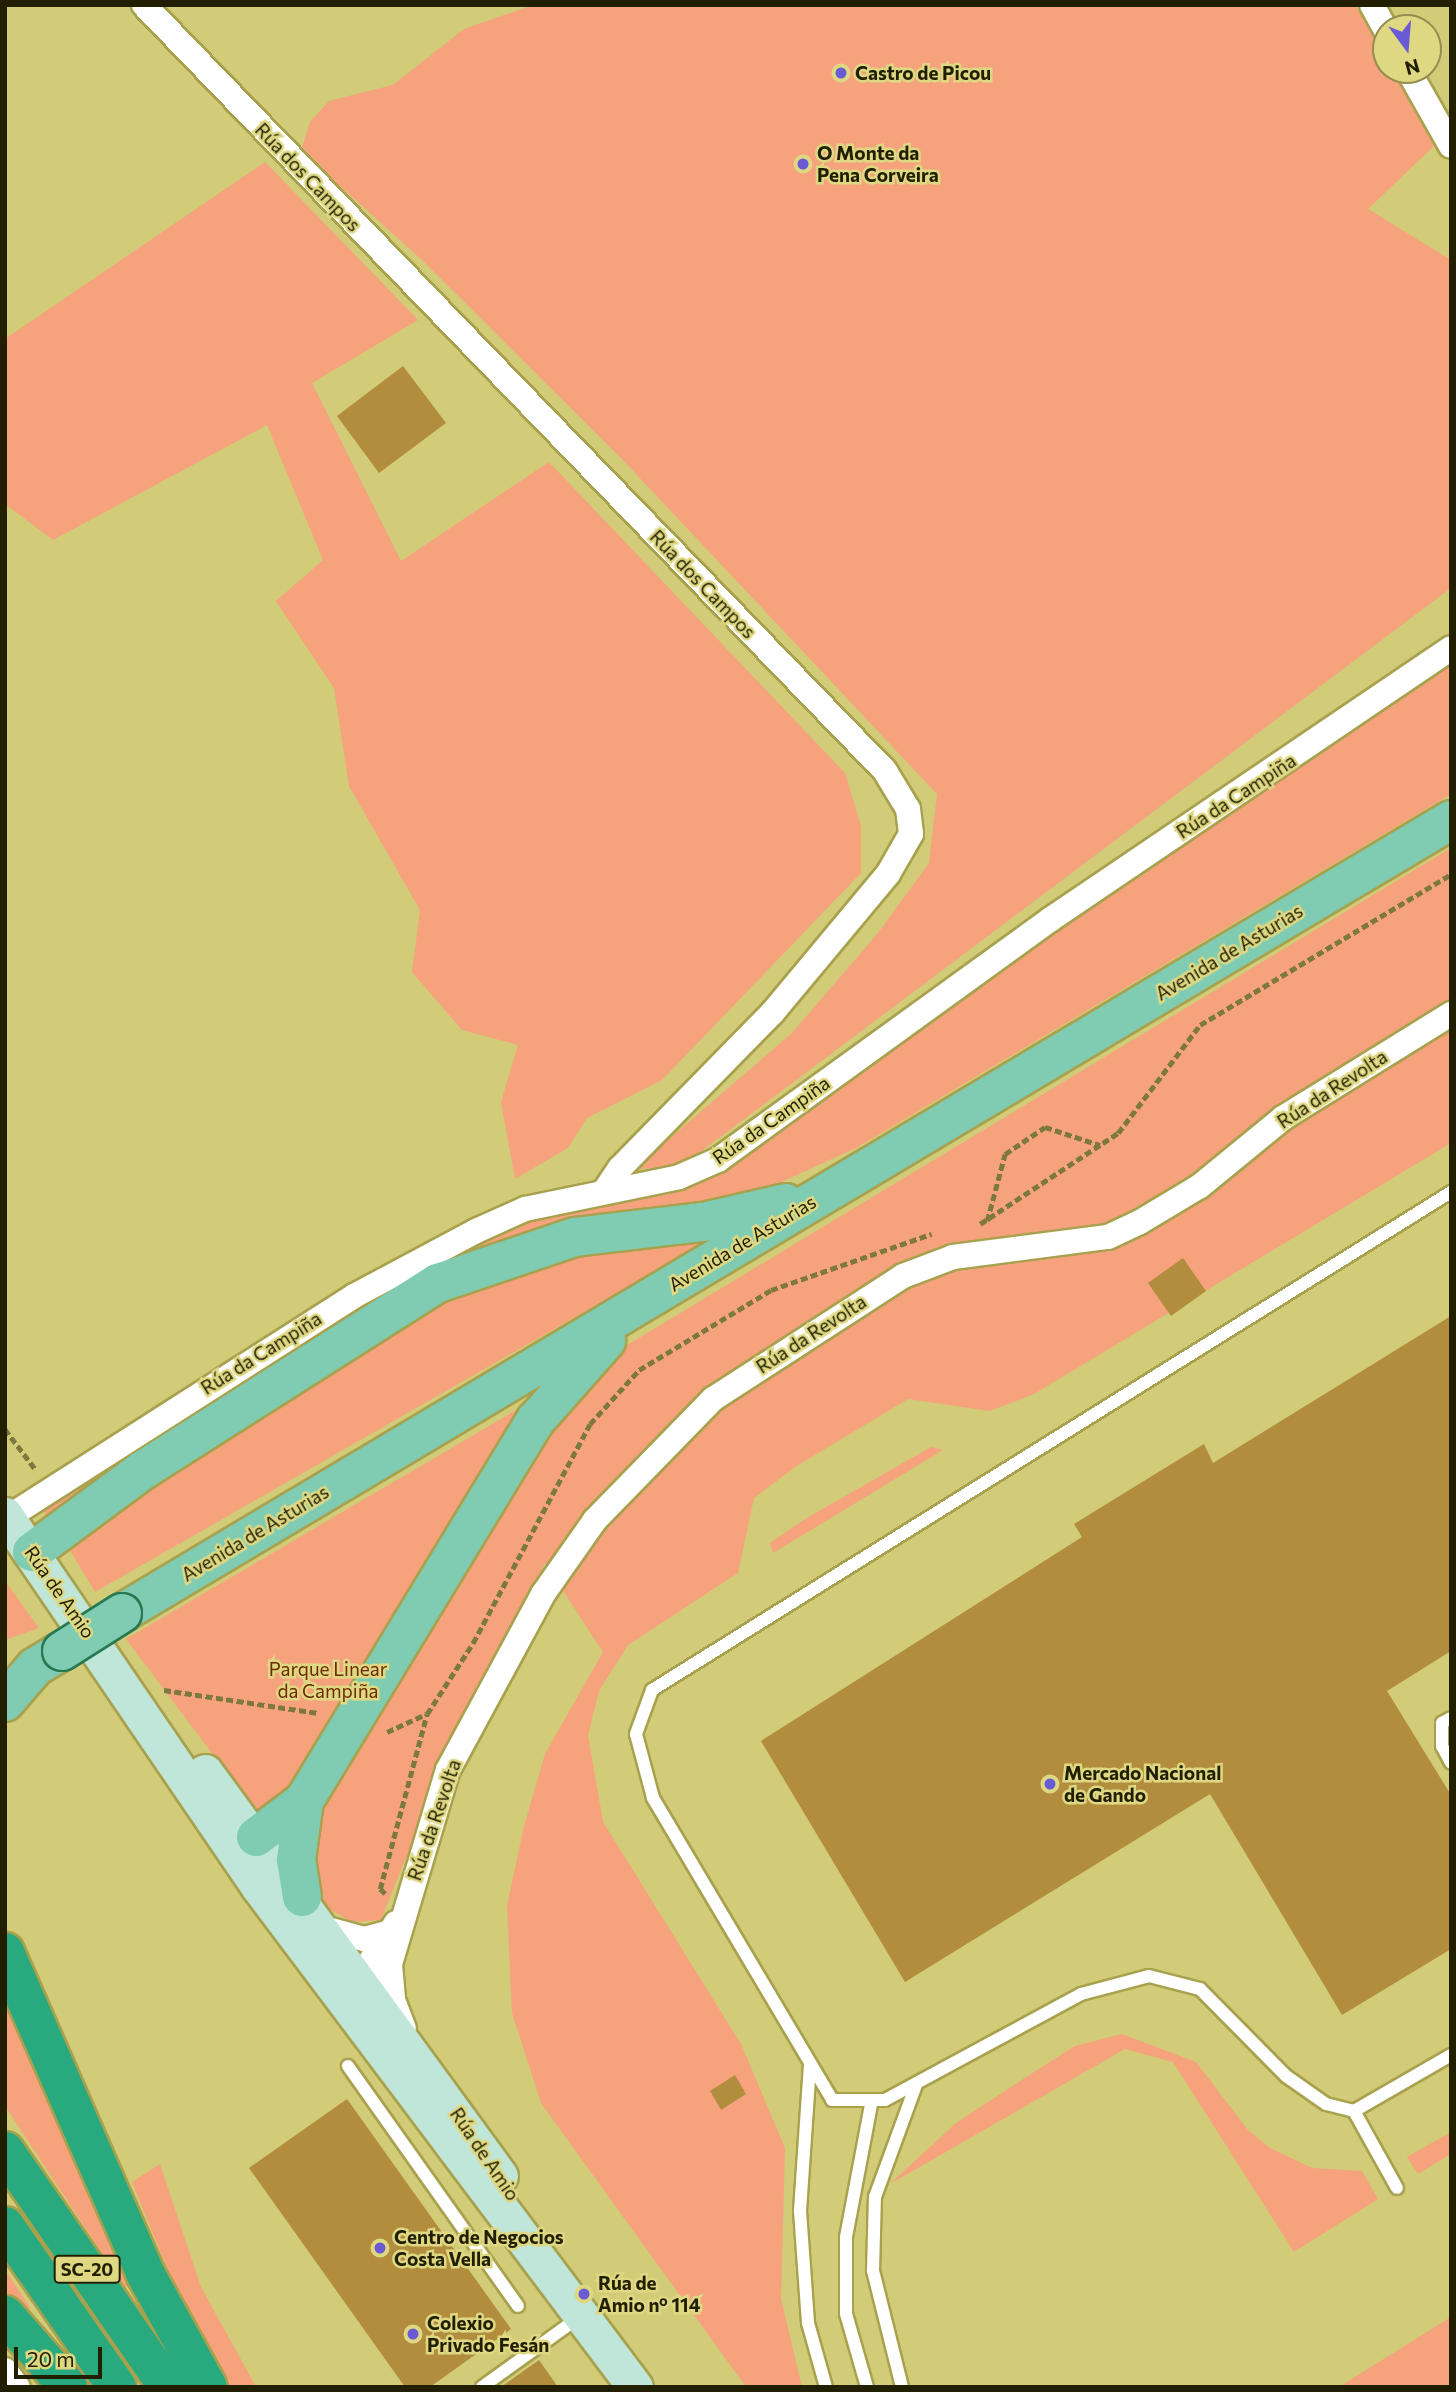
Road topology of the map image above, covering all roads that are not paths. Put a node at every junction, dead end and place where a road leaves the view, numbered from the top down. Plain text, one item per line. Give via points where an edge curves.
1 (144, 5) edge
2 (1416, 84) edge
3 (1451, 146) edge
4 (1451, 648) edge
5 (1451, 820) edge
6 (1451, 1014) edge
7 (604, 1192) junction
8 (1451, 1192) edge
9 (819, 1196) junction
10 (660, 1293) junction
11 (14, 1513) edge
12 (32, 1552) junction
13 (34, 1662) edge
14 (115, 1669) junction
15 (5, 1702) edge
16 (1451, 1718) edge
17 (1451, 1763) edge
18 (179, 1770) junction
19 (304, 1801) junction
20 (256, 1837) junction
21 (290, 1905) junction
22 (396, 1923) junction
23 (324, 1928) junction
24 (5, 1952) edge
25 (378, 1974) junction
26 (1451, 2055) edge
27 (810, 2063) junction
28 (348, 2066) dead end
29 (916, 2085) junction
30 (872, 2100) junction
31 (419, 2103) junction
32 (1354, 2111) junction
33 (5, 2151) edge
34 (1397, 2188) dead end
35 (5, 2226) edge
36 (575, 2301) junction
37 (518, 2306) dead end
38 (5, 2315) edge
39 (5, 2370) edge
40 (18, 2387) edge
41 (68, 2387) edge
42 (117, 2387) edge
43 (168, 2387) edge
44 (208, 2387) edge
45 (482, 2387) edge
46 (635, 2387) edge
47 (826, 2387) edge
48 (867, 2387) edge
49 (902, 2387) edge

1 - 7 street, Rúa dos Campos via 885,771 908,808 911,834 888,874 773,1012 620,1168
2 - 3 street
4 - 7 street, Rúa da Campiña via 1051,919 718,1160 679,1177
5 - 9 main road, Avenida de Asturias
6 - 22 street, Rúa da Revolta via 1283,1118 1200,1186 1140,1222 1108,1237 1003,1247 903,1276 713,1399 595,1520 537,1605 448,1770
7 - 11 street, Rúa da Campiña via 525,1209 354,1296
8 - 27 lane via 652,1690 636,1734 653,1798
9 - 10 main road, Avenida de Asturias
9 - 12 main road via 703,1222 575,1237 438,1283 143,1470
10 - 13 main road, Avenida de Asturias, bridge
10 - 19 main road via 578,1367 536,1420
11 - 12 street, Rúa de Amio
12 - 14 street, Rúa de Amio
13 - 15 main road, Avenida de Asturias
14 - 18 street, Rúa de Amio
14 - 20 street, Rúa de Amio
16 - 17 lane via 1442,1723 1442,1746
18 - 20 street, Rúa de Amio via 204,1791 238,1836
18 - 21 street, Rúa de Amio
19 - 20 main road
19 - 21 main road
20 - 21 street, Rúa de Amio
21 - 23 street, Rúa de Amio
21 - 25 street, Rúa de Amio via 353,1983
21 - 31 street, Rúa de Amio
22 - 23 street via 364,1939
22 - 25 street, Rúa da Revolta via 366,1968
23 - 25 street, Rúa de Amio
24 - 44 highway via 145,2273
25 - 31 street, Rúa de Amio via 369,2010 398,2053
25 - 36 street, Rúa de Amio via 420,2060 523,2210
26 - 32 lane
27 - 30 lane via 832,2100
27 - 47 lane via 800,2211 808,2323
28 - 37 lane
29 - 30 lane
29 - 32 lane via 1081,1994 1149,1976 1200,1989 1286,2077 1326,2104
29 - 49 lane via 875,2197 873,2272
30 - 48 lane via 850,2188 845,2287
31 - 36 street, Rúa de Amio
32 - 34 lane
33 - 43 highway, SC-20
35 - 42 highway, SC-20
36 - 45 lane
36 - 46 street, Rúa de Amio
38 - 41 highway
39 - 40 street

